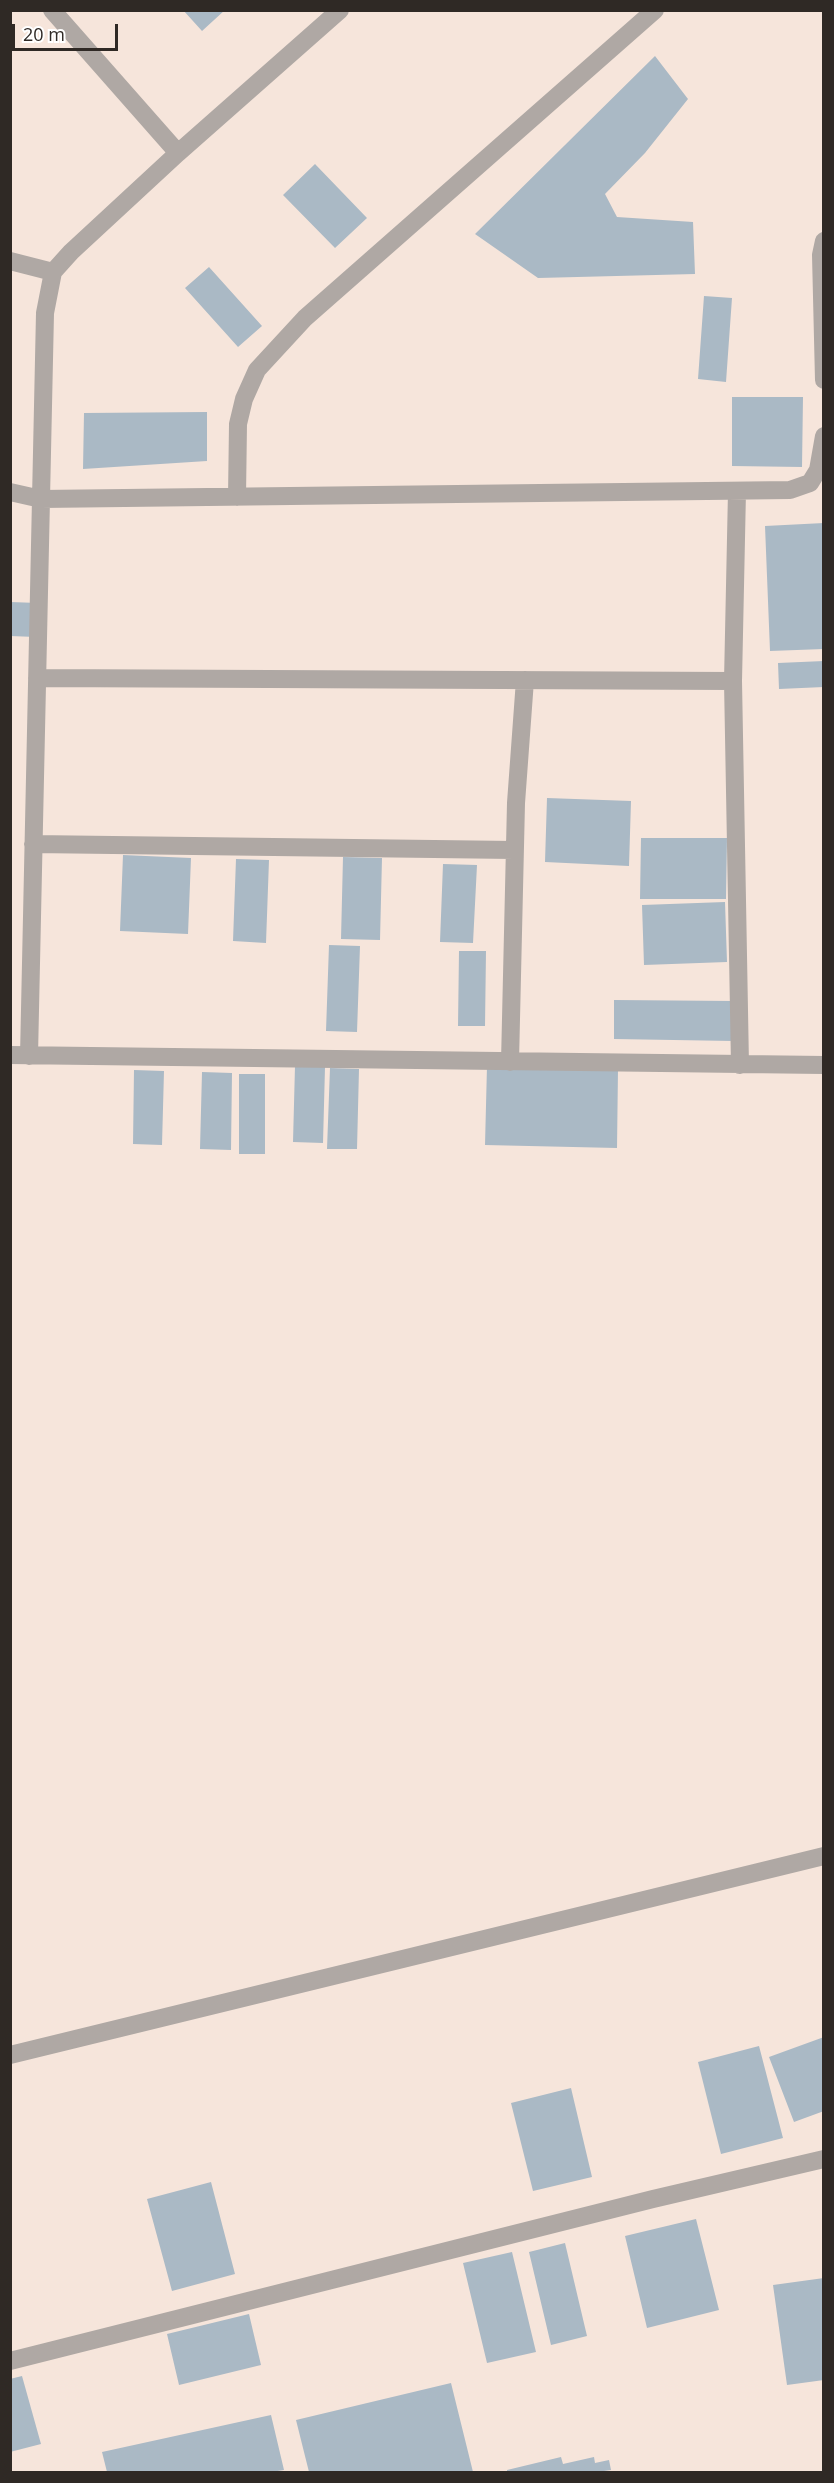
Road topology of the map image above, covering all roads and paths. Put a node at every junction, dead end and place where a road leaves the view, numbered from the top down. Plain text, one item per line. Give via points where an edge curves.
1 (52, 10) edge
2 (340, 10) edge
3 (655, 10) edge
4 (178, 153) junction
5 (824, 241) edge
6 (10, 261) edge
7 (53, 272) junction
8 (824, 380) edge
9 (824, 435) edge
10 (737, 491) junction
11 (10, 492) edge
12 (237, 497) junction
13 (41, 499) junction
14 (37, 678) junction
15 (525, 680) junction
16 (733, 681) junction
17 (33, 844) junction
18 (514, 850) junction
19 (10, 1055) edge
20 (29, 1056) junction
21 (510, 1062) junction
22 (740, 1065) junction
23 (824, 1065) edge
24 (824, 1856) edge
25 (10, 2055) edge
26 (824, 2160) edge
27 (10, 2361) edge

1 - 4 street
2 - 4 street
3 - 12 street via 305,318 257,370 238,424
4 - 7 street
5 - 8 street via 820,255
6 - 7 street
7 - 13 street via 45,313
9 - 10 street via 818,470 810,483 790,490
10 - 12 street
10 - 16 street
11 - 13 street
12 - 13 street
13 - 14 street
14 - 15 street
14 - 17 street
15 - 16 street
15 - 18 street
16 - 22 street
17 - 18 street
17 - 20 street
18 - 21 street
19 - 20 street
20 - 21 street
21 - 22 street
22 - 23 street
24 - 25 street
26 - 27 street via 631,2204

